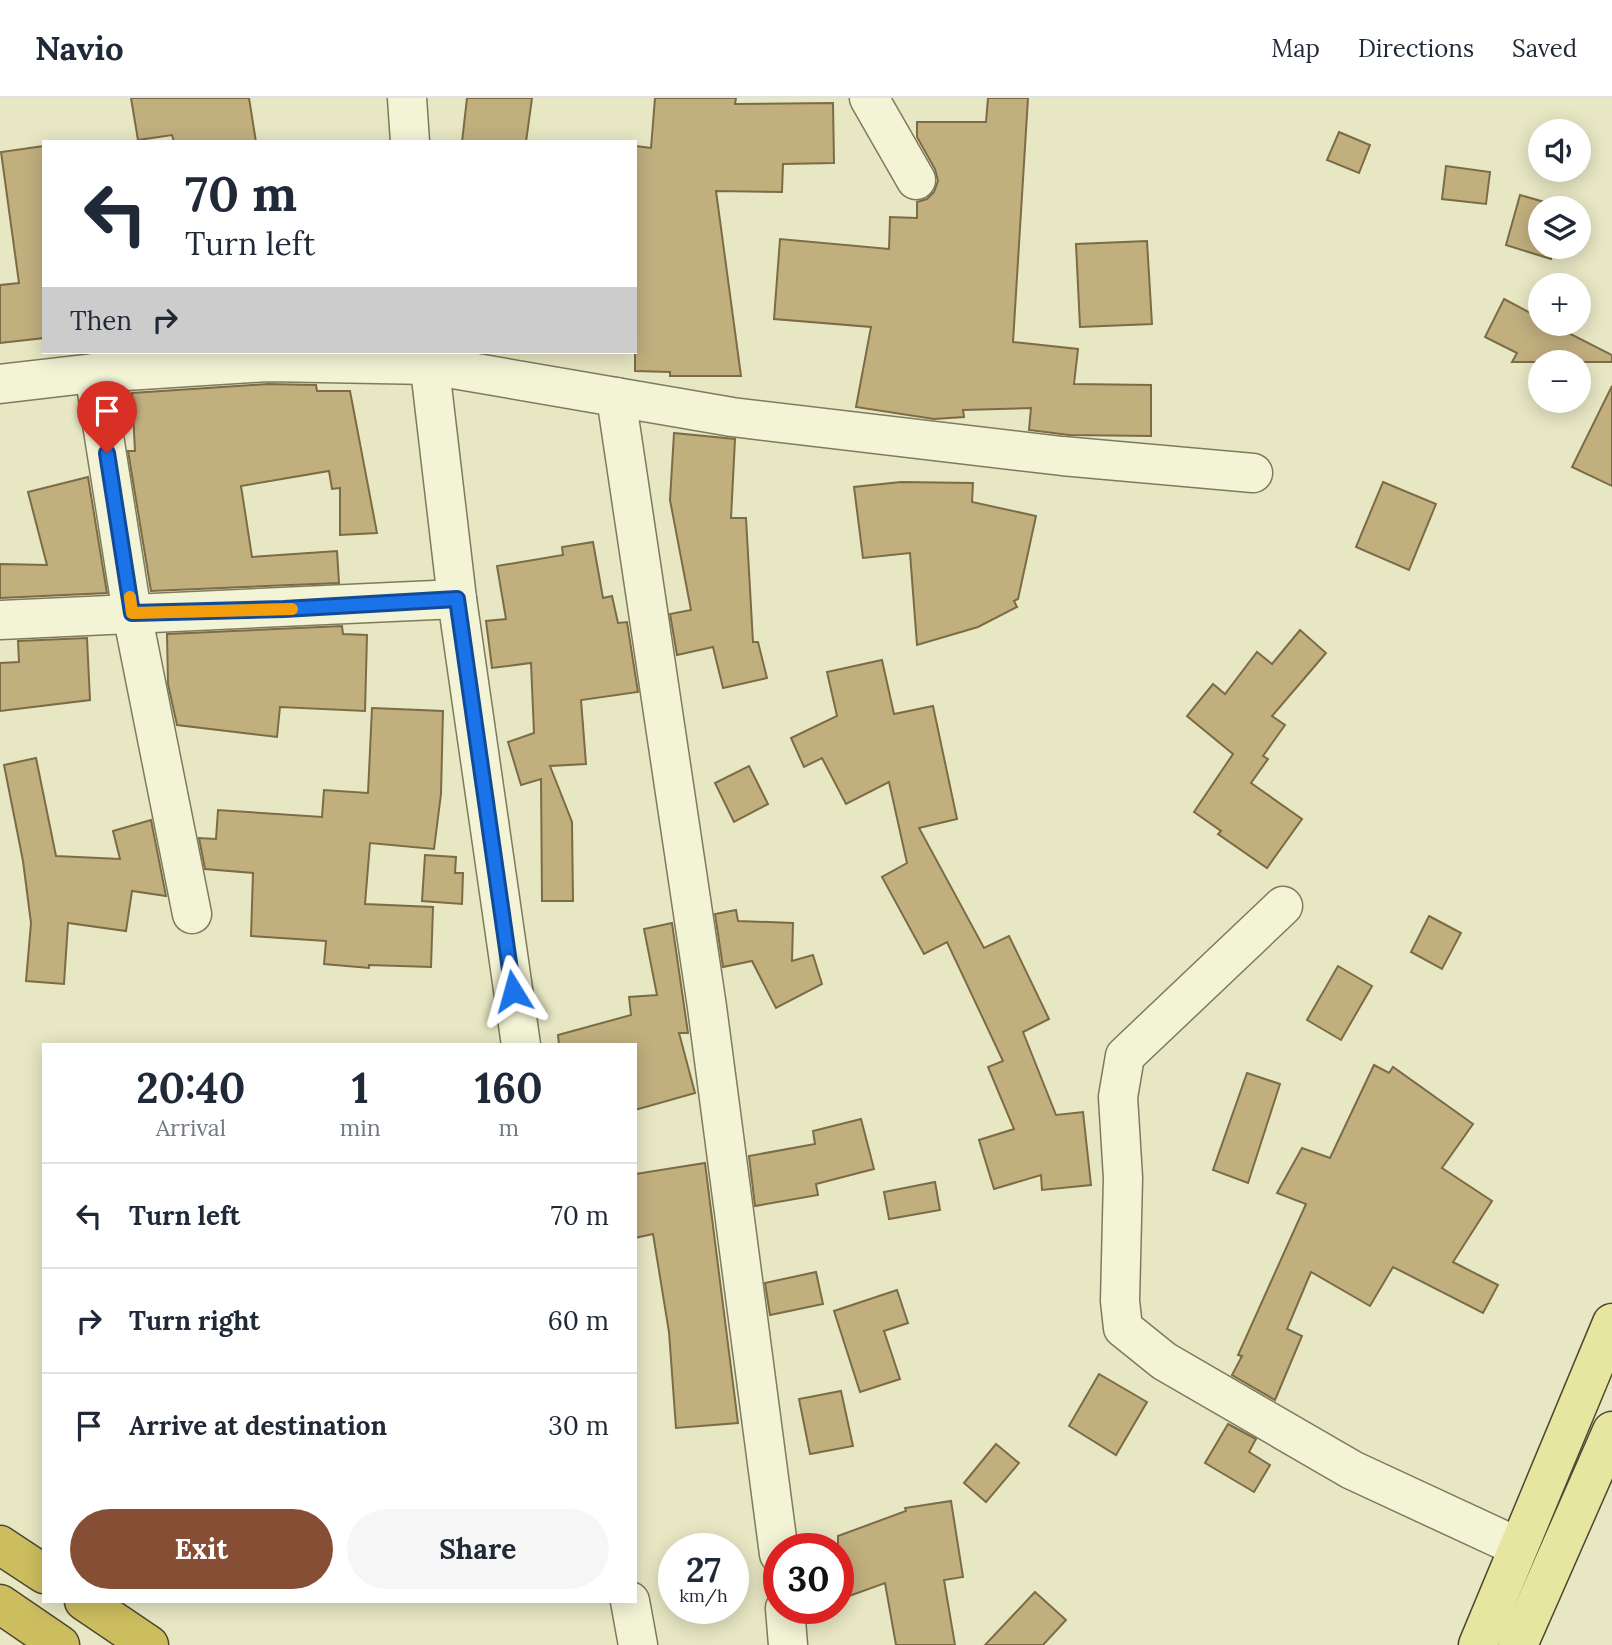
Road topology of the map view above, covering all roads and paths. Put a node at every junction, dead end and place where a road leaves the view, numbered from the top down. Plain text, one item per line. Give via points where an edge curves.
1 (407, 98) edge
2 (869, 98) edge
3 (410, 140) edge
4 (916, 180) dead end
5 (429, 358) edge
6 (94, 373) junction
7 (0, 384) edge
8 (616, 397) junction
9 (1253, 472) dead end
10 (457, 599) junction
11 (132, 613) junction
12 (0, 620) edge
13 (1283, 906) dead end
14 (192, 914) dead end
15 (521, 1043) edge
16 (1612, 1323) edge
17 (1612, 1432) edge
18 (776, 1533) edge
19 (0, 1545) edge
20 (1518, 1547) junction
21 (42, 1573) edge
22 (87, 1603) edge
23 (630, 1603) edge
24 (0, 1604) edge
25 (787, 1624) edge
26 (60, 1645) edge
27 (149, 1645) edge
28 (638, 1645) edge
29 (789, 1645) edge
30 (1478, 1645) edge
31 (1518, 1645) edge

1 - 3 street
2 - 4 street
5 - 6 street
5 - 8 street
5 - 10 street
6 - 7 street
6 - 11 street
8 - 9 street via 732,417 997,449
8 - 18 street via 709,1020
10 - 11 street
10 - 15 street
11 - 12 street
11 - 14 street
13 - 20 street via 1125,1056 1118,1097 1123,1328 1164,1361 1352,1470
16 - 20 main road
17 - 31 main road
19 - 21 highway
20 - 30 main road
22 - 27 highway
23 - 28 street
24 - 26 highway
25 - 29 street

